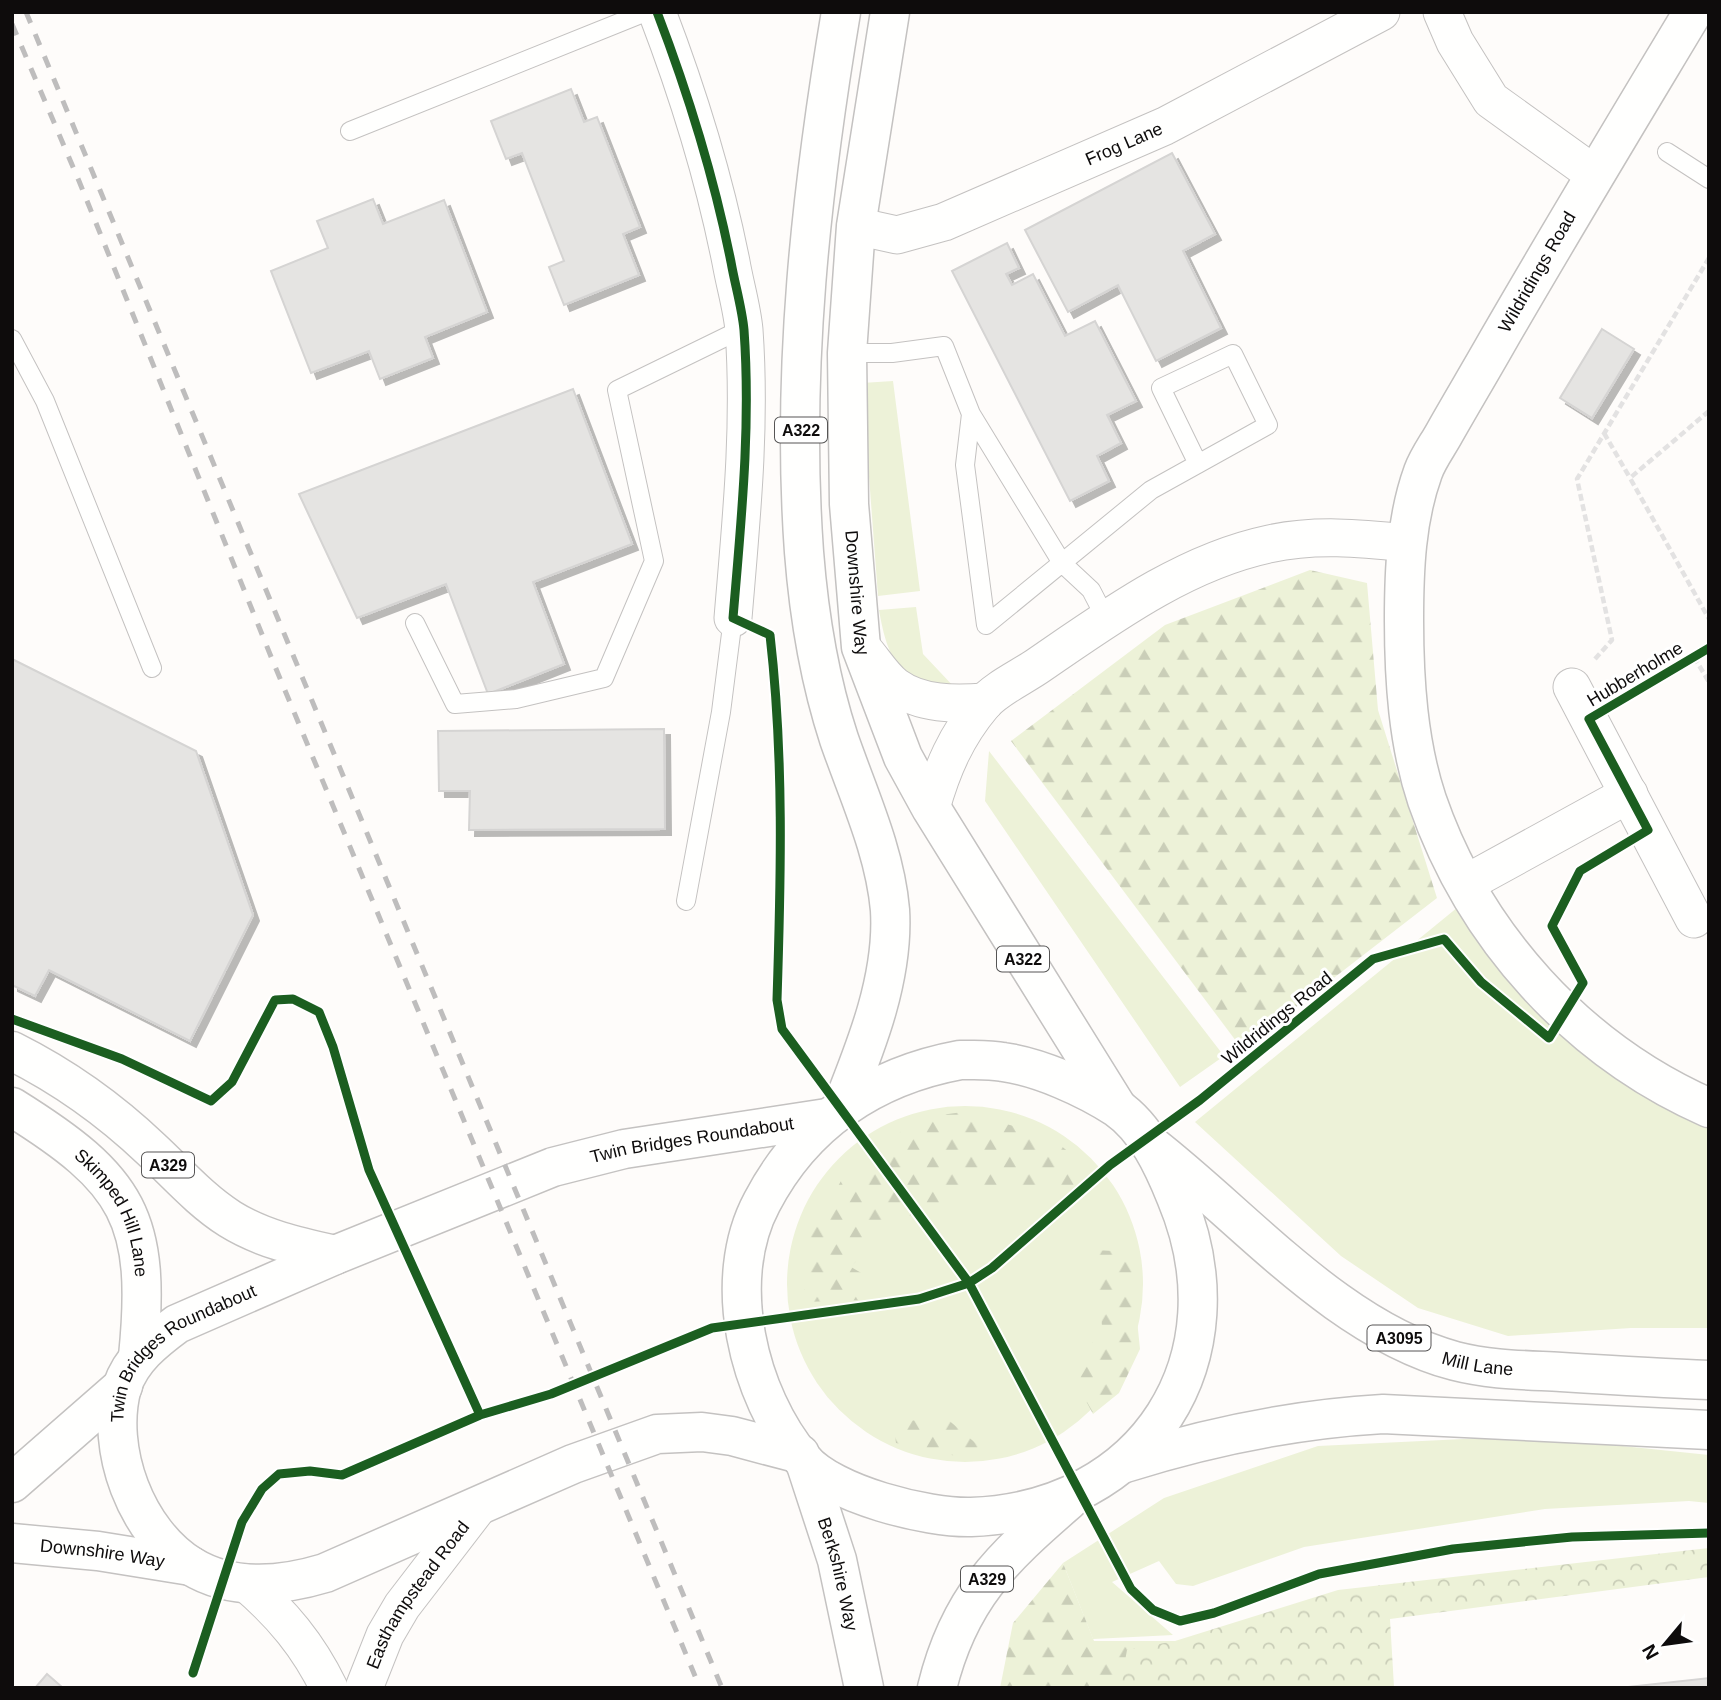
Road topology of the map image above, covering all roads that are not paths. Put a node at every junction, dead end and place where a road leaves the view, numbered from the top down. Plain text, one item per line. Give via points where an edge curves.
1 (646, 12) edge
2 (657, 12) edge
3 (841, 12) edge
4 (890, 12) edge
5 (1381, 12) edge
6 (1442, 12) edge
7 (1693, 13) edge
8 (1709, 22) edge
9 (350, 131) dead end
10 (1667, 152) dead end
11 (1594, 174) junction
12 (1709, 179) edge
13 (856, 226) junction
14 (744, 328) junction
15 (12, 339) edge
16 (847, 353) junction
17 (971, 414) junction
18 (1198, 464) junction
19 (1406, 543) junction
20 (1062, 563) junction
21 (733, 618) joint
22 (1106, 619) junction
23 (415, 624) dead end
24 (861, 647) junction
25 (152, 668) dead end
26 (1572, 687) road end
27 (985, 702) junction
28 (1629, 794) junction
29 (931, 808) junction
30 (1465, 884) junction
31 (686, 901) dead end
32 (1694, 919) dead end
33 (12, 1051) edge
34 (12, 1107) edge
35 (1709, 1108) edge
36 (1118, 1109) junction
37 (835, 1111) junction
38 (1151, 1145) junction
39 (335, 1255) junction
40 (130, 1372) junction
41 (1709, 1380) edge
42 (1709, 1430) edge
43 (802, 1458) junction
44 (1125, 1463) junction
45 (12, 1483) edge
46 (1075, 1495) junction
47 (478, 1507) junction
48 (12, 1543) edge
49 (191, 1566) junction
50 (246, 1583) junction
51 (329, 1688) edge
52 (364, 1688) edge
53 (864, 1688) edge
54 (937, 1688) edge

1 - 9 lane
2 - 14 street via 706,157
3 - 37 main road, A322 via 820,136 807,256 800,452 804,552 821,680 874,841 890,911 875,1014
4 - 13 main road, Downshire Way / A322
5 - 13 street, Frog Lane via 1165,126 944,222 897,235
6 - 11 street via 1491,100
7 - 8 street
7 - 11 main road, Wildridings Road
10 - 12 lane
11 - 19 main road, Wildridings Road via 1423,471
13 - 16 main road, Downshire Way / A322
14 - 21 street via 748,442
14 - 23 lane via 617,390 654,561 604,678 516,699 455,705
15 - 25 lane via 45,401
16 - 17 lane via 944,346
16 - 24 main road, Downshire Way / A322 via 849,504
17 - 20 lane
17 - 20 lane via 965,465 986,625
18 - 18 lane via 1161,388 1233,354 1268,425
18 - 20 lane via 1151,490
19 - 22 street via 1325,537 1270,543 1192,571
19 - 30 main road, Wildridings Road via 1404,649 1414,749 1427,798
20 - 22 lane via 1091,590
21 - 31 lane via 721,712
22 - 27 street
24 - 27 street via 895,686 919,697 950,704
24 - 29 main road, Downshire Way / A322 via 903,757
26 - 28 street, Hubberholme
27 - 29 street via 943,767
28 - 30 street
28 - 32 street, Hubberholme
29 - 36 main road, Downshire Way / A322
30 - 35 main road, Wildridings Road via 1505,947 1564,1014 1649,1076
33 - 39 main road, A329 via 37,1063 117,1119 206,1203 231,1220 260,1234
34 - 40 main road, Skimped Hill Lane via 87,1157 106,1177 128,1214 136,1234 142,1317
36 - 37 main road, Twin Bridges Roundabout via 1004,1062 960,1060 907,1072
36 - 38 main road, Twin Bridges Roundabout
37 - 39 main road, Twin Bridges Roundabout via 624,1149 553,1167
37 - 43 main road, Twin Bridges Roundabout via 795,1152 761,1202 743,1269 742,1299 751,1355 763,1391
38 - 41 main road, Mill Lane / A3095 via 1317,1285 1421,1349 1502,1369
38 - 44 main road, Twin Bridges Roundabout via 1190,1238 1198,1323 1192,1354 1167,1411
39 - 40 main road, Twin Bridges Roundabout via 177,1324
40 - 45 main road
40 - 49 main road, Twin Bridges Roundabout via 118,1417 128,1484 155,1528
42 - 44 main road via 1383,1414 1342,1416 1245,1432
43 - 46 main road, Twin Bridges Roundabout via 861,1495 947,1517 998,1514
43 - 47 main road, Twin Bridges Roundabout via 732,1436 657,1434 573,1464
43 - 53 main road, Berkshire Way via 837,1560
44 - 46 main road, Twin Bridges Roundabout
46 - 54 main road, A329 via 984,1582 953,1635
47 - 50 main road, Twin Bridges Roundabout via 325,1573 289,1582
47 - 52 street, Easthampstead Road via 402,1606
48 - 49 main road, Downshire Way via 99,1550
49 - 50 main road, Twin Bridges Roundabout
50 - 51 street via 292,1626

